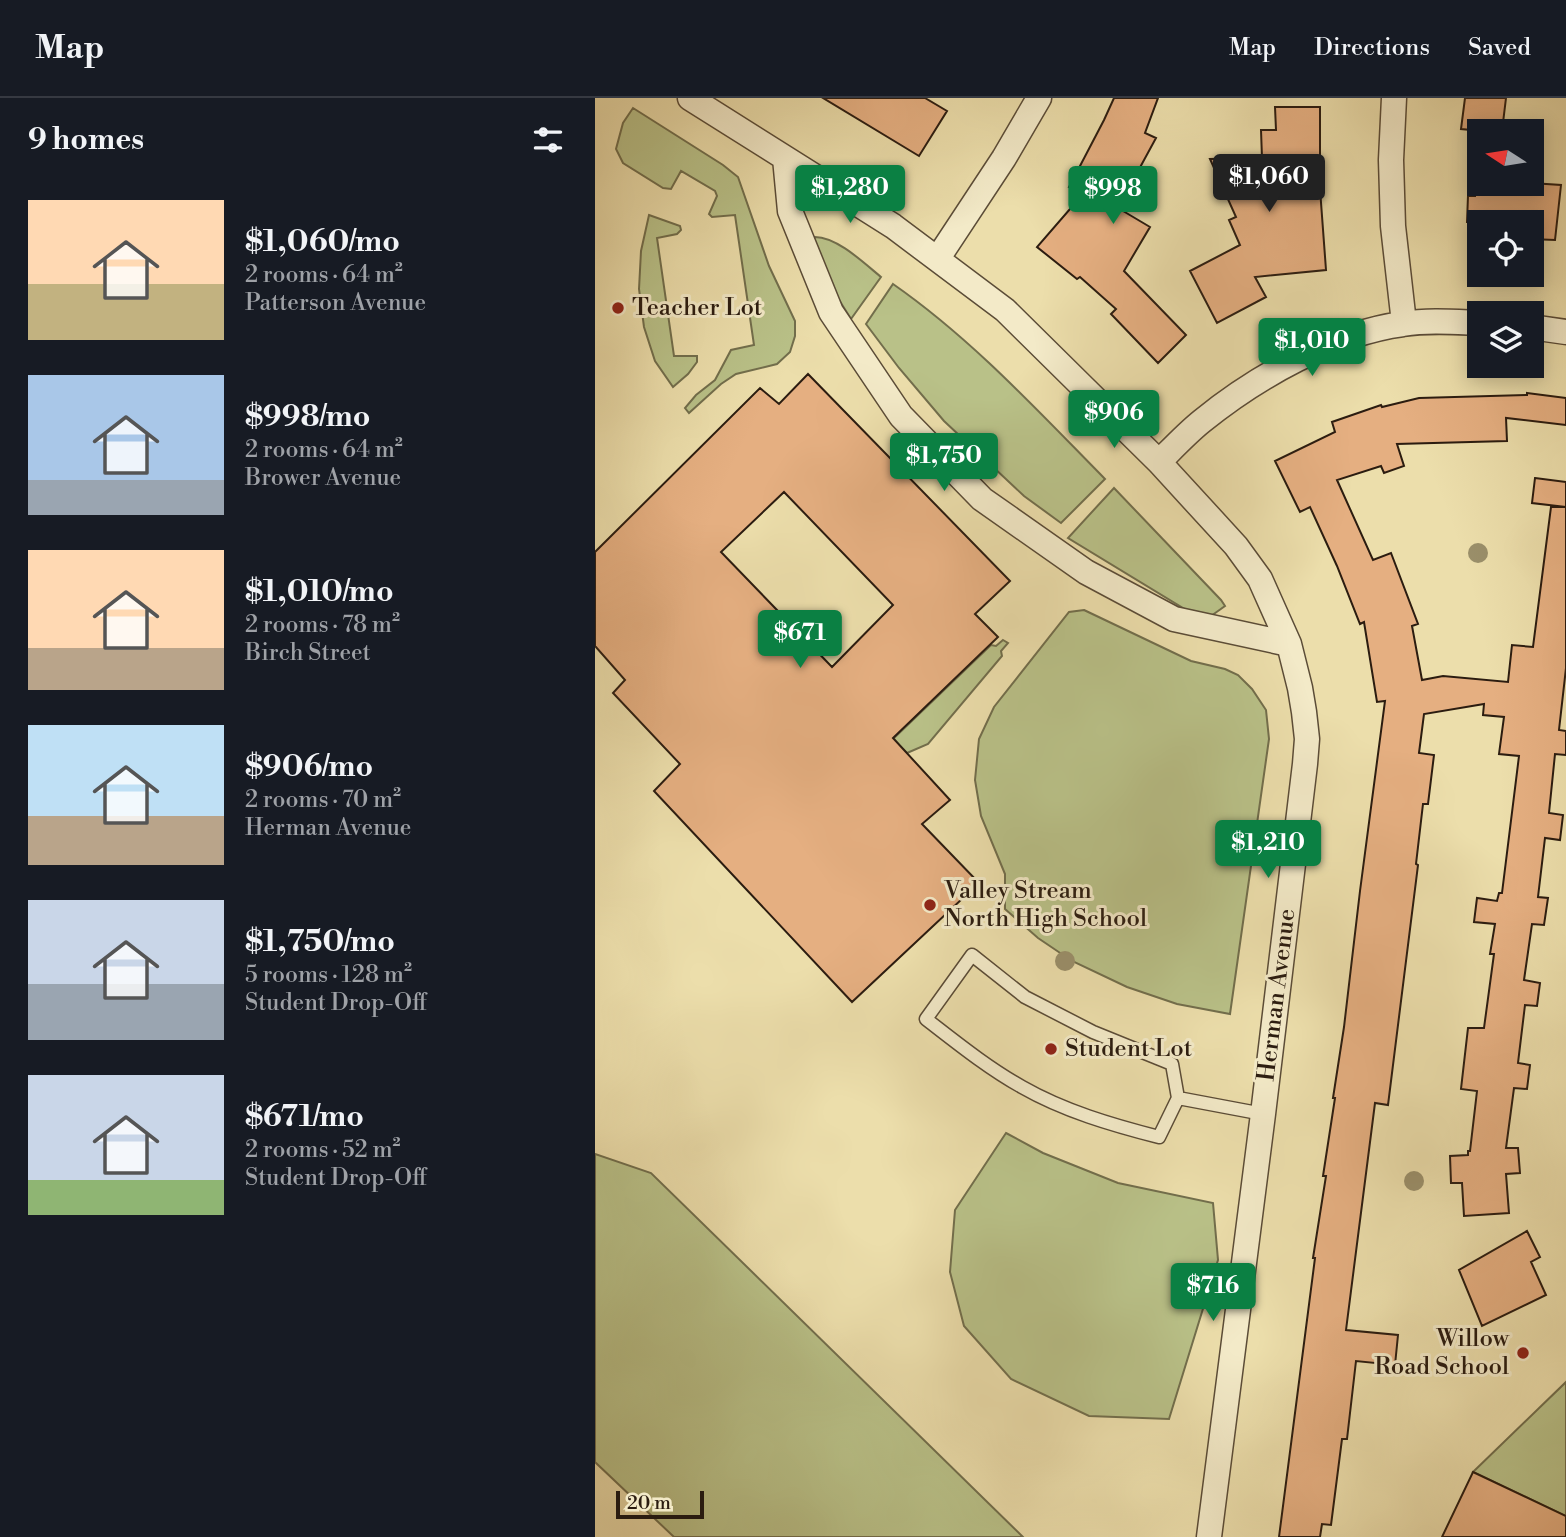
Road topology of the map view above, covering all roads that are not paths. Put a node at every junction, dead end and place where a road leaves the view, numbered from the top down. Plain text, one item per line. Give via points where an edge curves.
1 (690, 98) edge
2 (1038, 98) edge
3 (1394, 98) edge
4 (785, 158) junction
5 (938, 258) junction
6 (1467, 322) edge
7 (1404, 323) junction
8 (1544, 329) edge
9 (1566, 332) edge
10 (1159, 462) junction
11 (1289, 644) junction
12 (1178, 1098) junction
13 (1263, 1114) junction
14 (1209, 1537) edge

1 - 4 street, Herman Avenue
2 - 5 street
3 - 7 street via 1393,226
4 - 5 street, Herman Avenue
4 - 11 street via 790,211 831,312 901,416 982,499 1086,572 1174,619
5 - 10 street, Herman Avenue via 1005,310
6 - 7 street
7 - 10 street via 1354,335 1279,369 1199,423
8 - 9 street
10 - 11 street, Herman Avenue via 1260,579
11 - 13 street, Herman Avenue via 1307,739
12 - 12 lane via 1172,1064 1093,1032 1025,997 972,955 926,1019 1024,1088 1072,1111 1130,1130 1159,1137
12 - 13 lane
13 - 14 street, Herman Avenue

